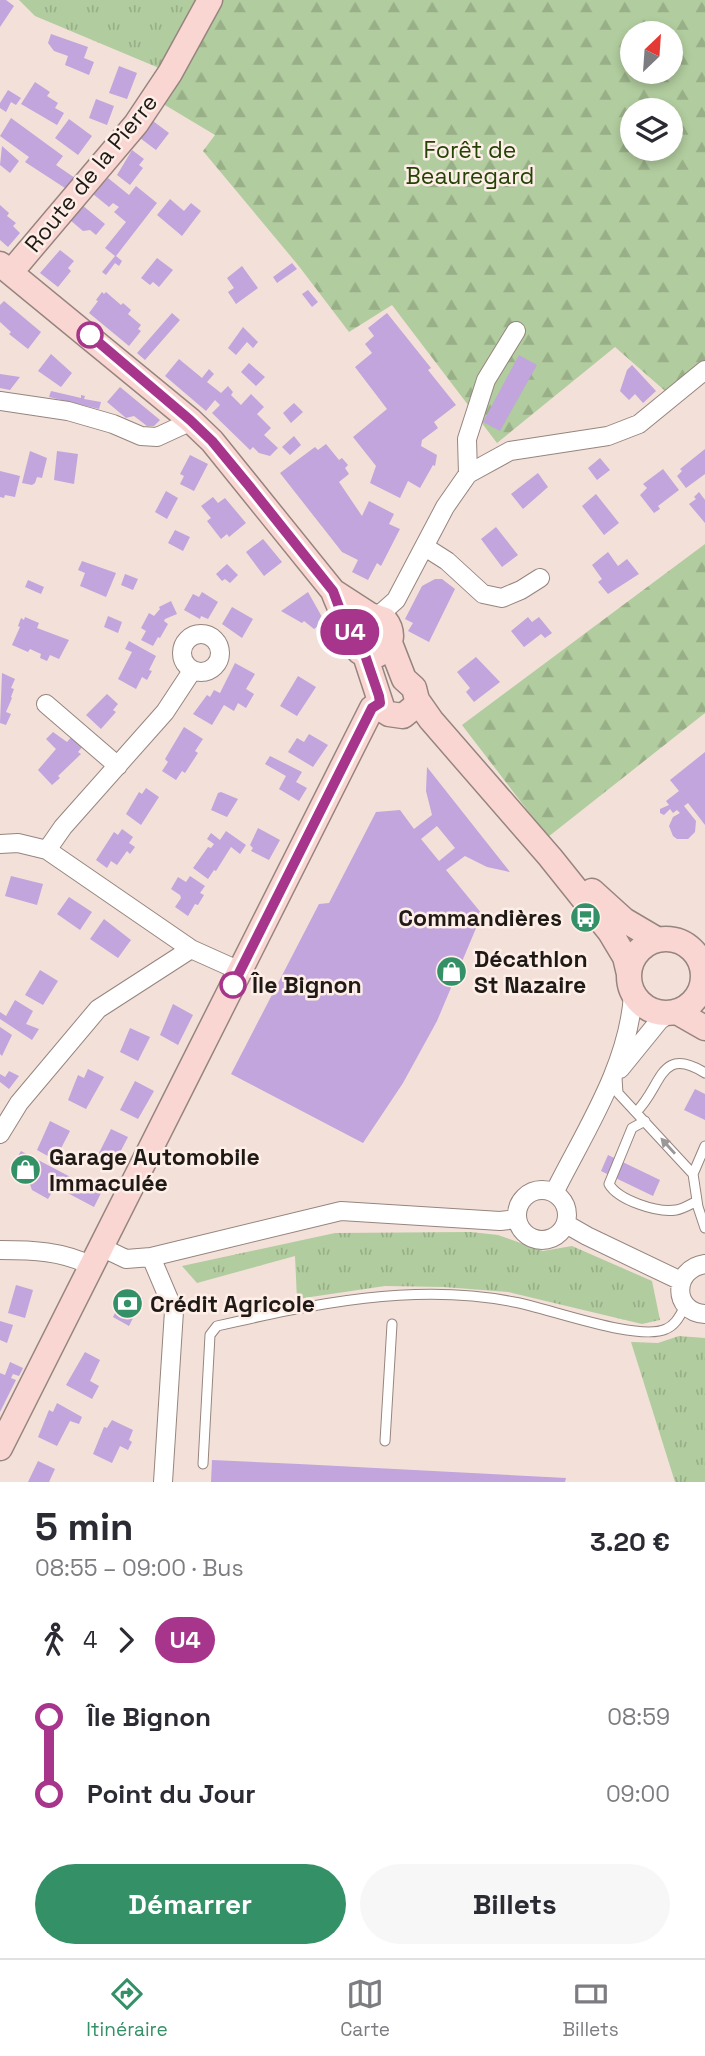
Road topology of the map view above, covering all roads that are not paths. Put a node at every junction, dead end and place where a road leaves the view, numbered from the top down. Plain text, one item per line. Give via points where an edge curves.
1 (210, 0) edge
2 (6, 268) edge
3 (516, 331) dead end
4 (705, 370) edge
5 (0, 401) edge
6 (190, 420) junction
7 (468, 474) junction
8 (425, 547) junction
9 (540, 578) dead end
10 (333, 591) junction
11 (385, 621) junction
12 (358, 645) junction
13 (192, 671) dead end
14 (396, 702) junction
15 (46, 704) dead end
16 (118, 766) junction
17 (0, 844) edge
18 (47, 850) junction
19 (550, 857) junction
20 (658, 940) junction
21 (191, 949) junction
22 (240, 971) junction
23 (631, 984) junction
24 (704, 987) edge
25 (673, 1013) junction
26 (705, 1028) edge
27 (705, 1073) edge
28 (612, 1080) junction
29 (636, 1112) junction
30 (645, 1121) junction
31 (0, 1134) edge
32 (705, 1146) edge
33 (693, 1174) junction
34 (554, 1192) junction
35 (697, 1201) junction
36 (517, 1219) junction
37 (566, 1224) junction
38 (705, 1228) edge
39 (0, 1250) edge
40 (97, 1257) junction
41 (151, 1257) junction
42 (705, 1262) edge
43 (681, 1281) junction
44 (686, 1305) junction
45 (705, 1314) edge
46 (392, 1324) dead end
47 (385, 1441) dead end
48 (0, 1448) edge
49 (203, 1464) dead end
50 (163, 1482) edge

1 - 2 main road, Route de la Pierre via 144,114
2 - 6 main road
3 - 7 street via 486,380 467,439
4 - 7 street via 639,424 608,436 510,451
5 - 6 street via 68,411 141,436 157,437
6 - 10 main road
7 - 8 street
8 - 9 street via 483,594 502,598
8 - 11 street
10 - 11 main road
10 - 12 main road
11 - 12 main road via 357,621
11 - 12 main road via 380,654
11 - 14 main road
12 - 14 main road
13 - 16 street via 165,712
14 - 19 main road via 454,748
14 - 22 main road via 364,727
15 - 16 street
16 - 18 street
17 - 18 street
18 - 21 street
19 - 20 main road via 624,920
19 - 23 main road via 610,932 625,957
20 - 23 main road via 633,959
20 - 24 main road via 686,945 699,957
21 - 22 street
21 - 31 street via 98,1009 19,1103
22 - 40 main road
23 - 25 main road via 642,1005 655,1012
23 - 28 street via 627,1035
24 - 25 main road via 689,1006
25 - 26 main road
25 - 28 street via 659,1021
27 - 29 lane via 686,1063 664,1069
28 - 29 lane
28 - 34 street
29 - 30 lane
33 -> 30 lane
30 - 35 lane via 632,1128 608,1184 613,1192 653,1209 676,1210
32 - 33 lane
33 - 35 lane
34 - 36 street via 528,1194 517,1210
34 - 37 street via 566,1206
35 - 38 lane
36 - 37 street via 525,1235 543,1241 559,1234
36 - 41 street via 341,1211
37 - 43 street
39 - 40 street
40 - 41 street
40 - 48 main road
41 - 50 street via 174,1311
42 - 43 street via 690,1269
43 - 44 street
44 - 45 street
44 - 49 lane via 677,1321 664,1330 636,1333 511,1301 458,1295 345,1300 217,1326 210,1335
46 - 47 lane

